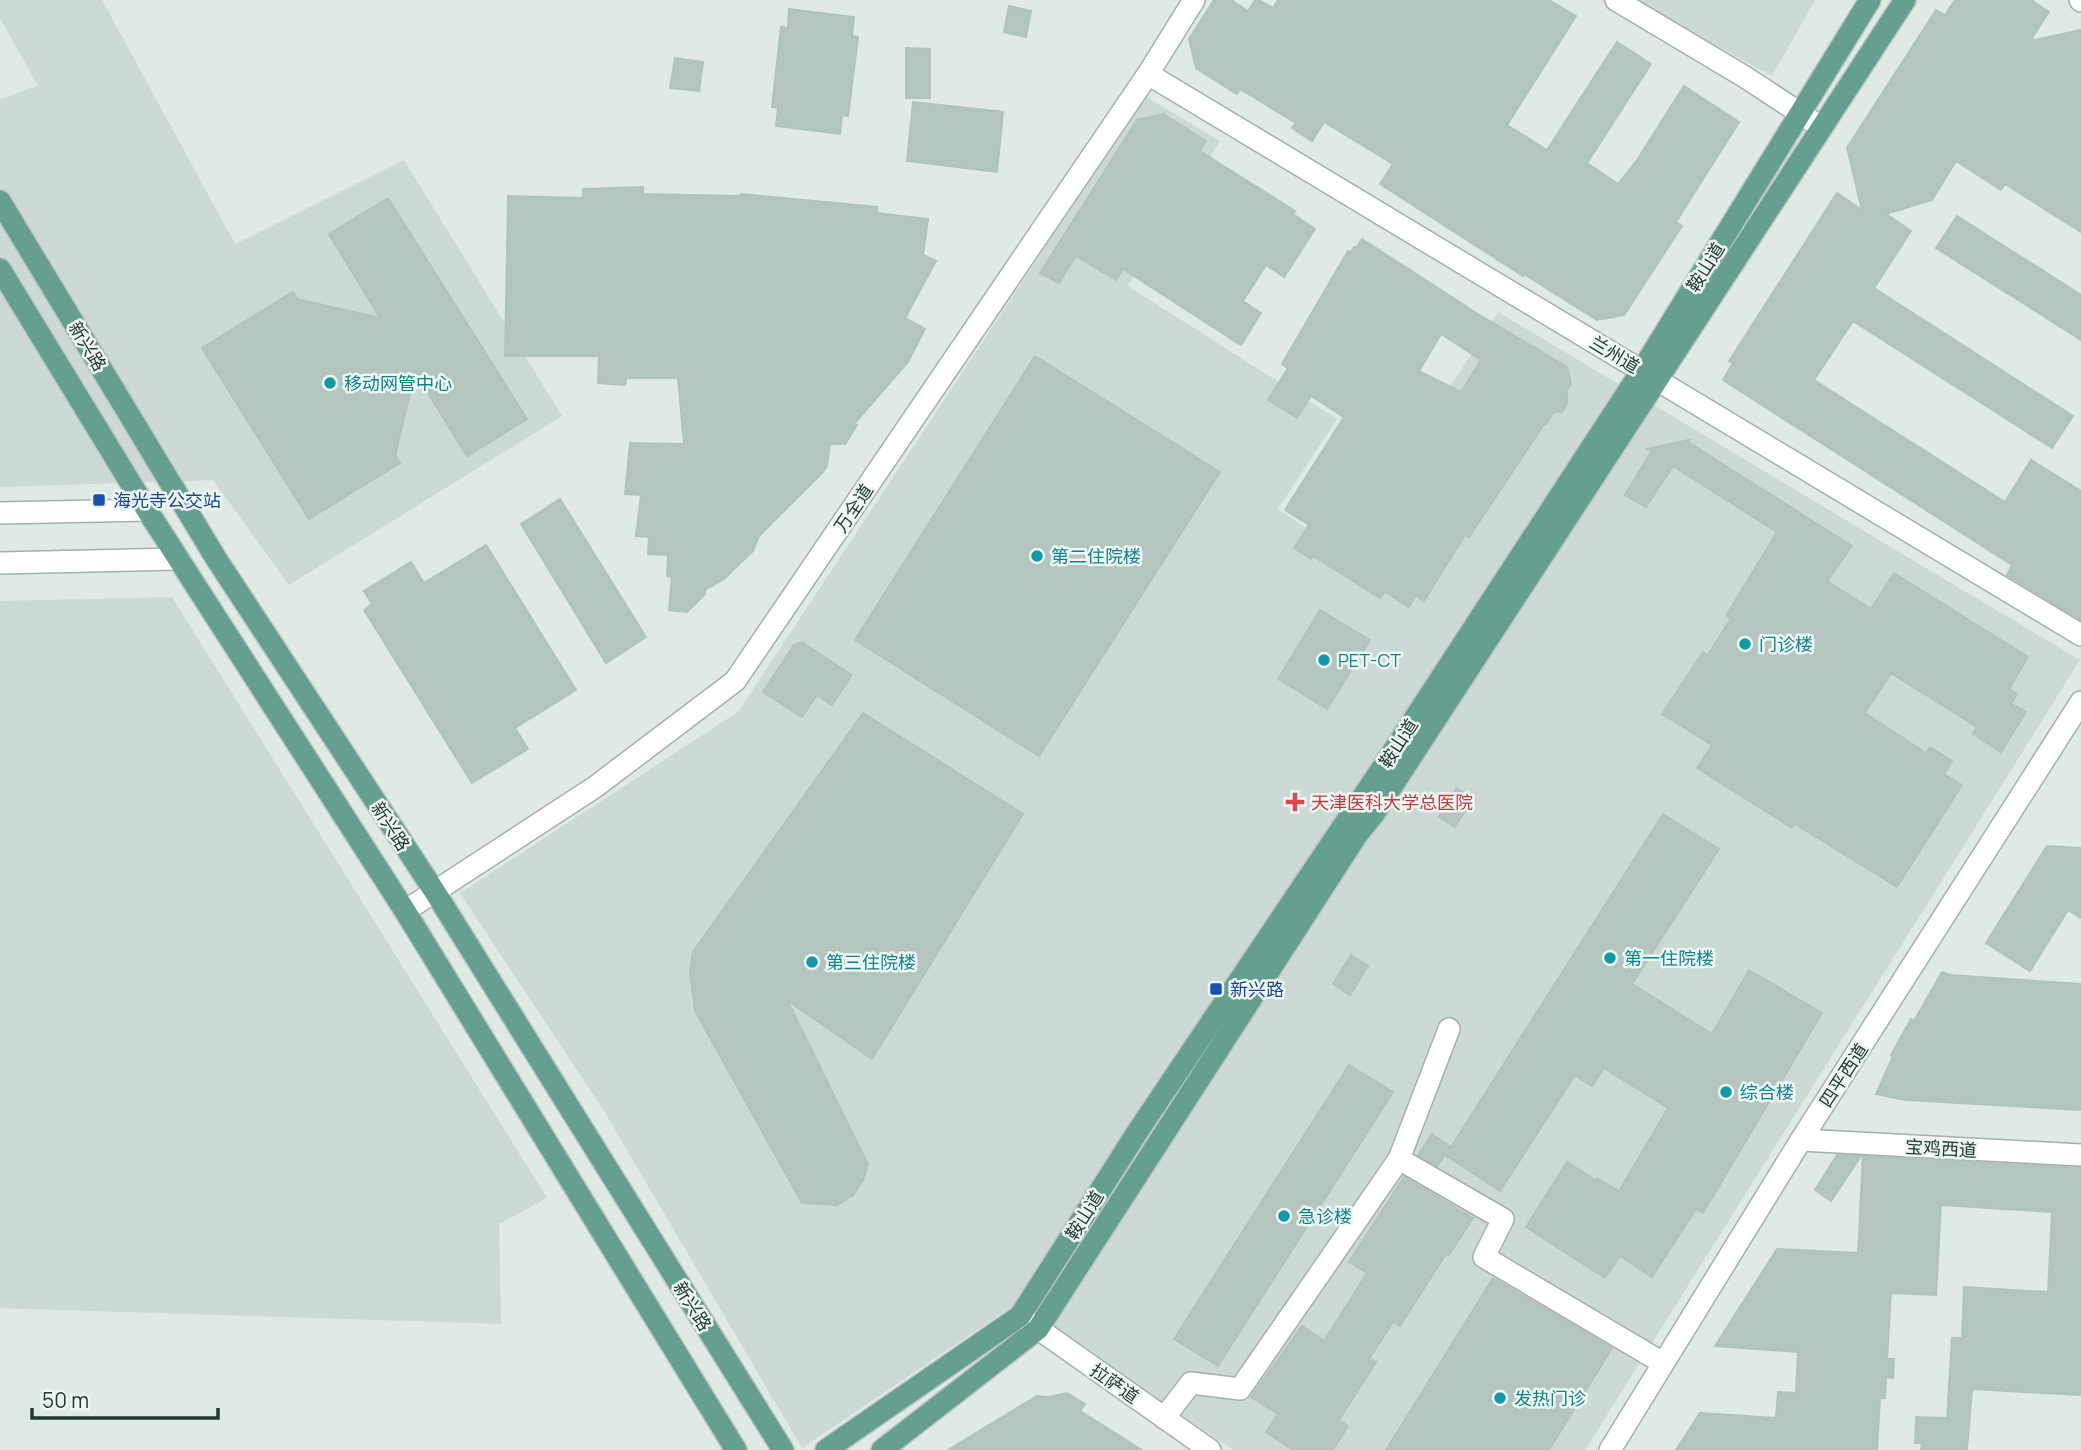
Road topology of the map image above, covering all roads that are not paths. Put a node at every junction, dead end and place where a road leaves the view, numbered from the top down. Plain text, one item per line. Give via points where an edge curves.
1 (1194, 0) edge
2 (1616, 0) edge
3 (1870, 0) edge
4 (1905, 0) edge
5 (1148, 75) junction
6 (1800, 113) junction
7 (1821, 127) junction
8 (0, 201) edge
9 (0, 269) edge
10 (1650, 375) junction
11 (147, 510) junction
12 (0, 513) edge
13 (178, 559) junction
14 (0, 563) edge
15 (2081, 635) edge
16 (2081, 702) edge
17 (435, 892) junction
18 (405, 911) junction
19 (1449, 1029) dead end
20 (1801, 1140) junction
21 (2081, 1155) edge
22 (1399, 1159) junction
23 (1020, 1317) junction
24 (1038, 1329) junction
25 (1663, 1363) junction
26 (1164, 1418) junction
27 (736, 1450) edge
28 (783, 1450) edge
29 (826, 1450) edge
30 (882, 1450) edge
31 (1210, 1450) edge
32 (1609, 1450) edge

1 - 5 street, 万全道
2 - 6 street
3 - 6 main road, 鞍山道
4 - 7 main road, 鞍山道
5 - 10 street, 兰州道
5 - 17 street, 万全道 via 734,681 595,787
6 - 7 street
6 - 10 main road, 鞍山道
7 - 10 main road, 鞍山道
8 - 17 main road, 新兴路 via 218,560
9 - 11 main road
10 - 15 street, 兰州道
10 - 23 main road, 鞍山道 via 1138,1131
10 - 24 main road, 鞍山道 via 1381,803
11 - 12 street
11 - 13 main road
13 - 14 street
13 - 18 main road
16 - 20 street, 四平西道
17 - 18 street, 万全道
17 - 28 main road, 新兴路
18 - 27 main road
19 - 22 street
20 - 21 street, 宝鸡西道
20 - 25 street, 四平西道
22 - 25 street via 1503,1219 1484,1257
22 - 26 street via 1240,1389 1191,1383
23 - 24 street, 拉萨道
23 - 29 main road, 鞍山道
24 - 26 street, 拉萨道
24 - 30 main road, 鞍山道
25 - 32 street, 四平西道
26 - 31 street, 拉萨道

